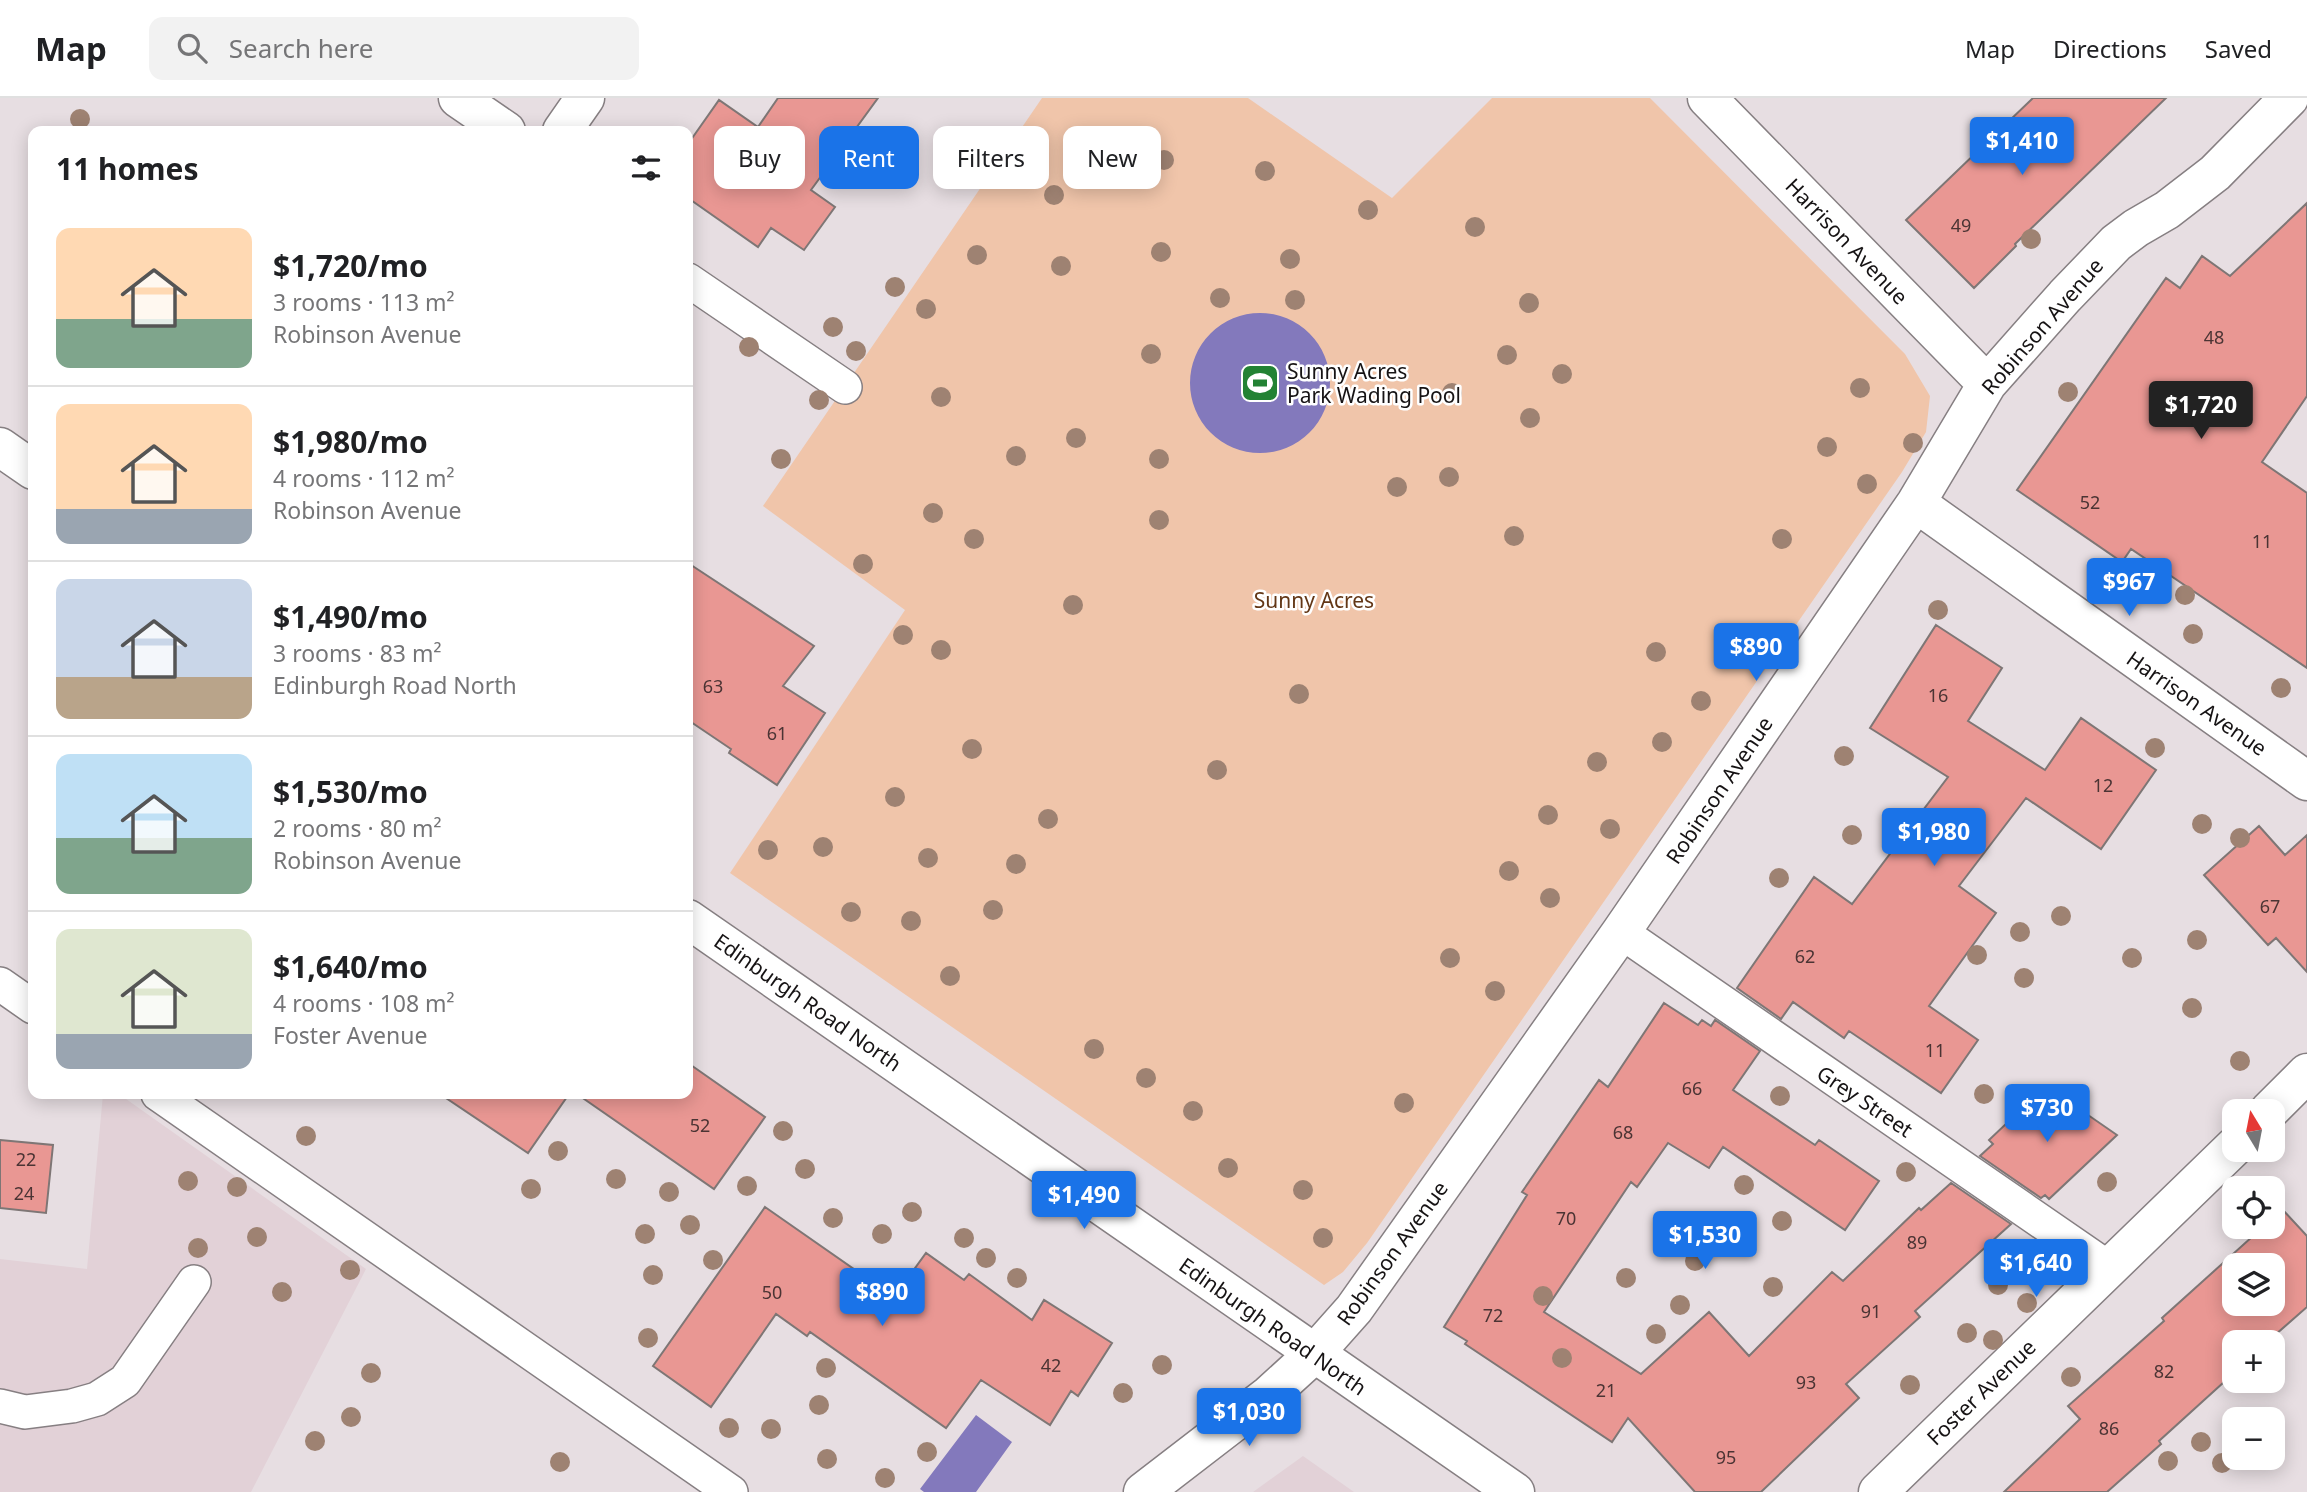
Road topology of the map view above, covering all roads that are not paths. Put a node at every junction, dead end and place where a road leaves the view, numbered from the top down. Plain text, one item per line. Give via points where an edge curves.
1 (458, 98) edge
2 (585, 98) edge
3 (1707, 98) edge
4 (2289, 98) edge
5 (499, 126) edge
6 (565, 126) edge
7 (693, 283) edge
8 (1987, 384) junction
9 (845, 387) dead end
10 (0, 447) edge
11 (28, 467) edge
12 (1916, 503) junction
13 (2307, 781) edge
14 (693, 922) edge
15 (1621, 932) junction
16 (0, 984) edge
17 (28, 1004) edge
18 (2307, 1073) edge
19 (165, 1099) edge
20 (2281, 1099) edge
21 (2222, 1159) edge
22 (2110, 1269) junction
23 (194, 1282) dead end
24 (1314, 1354) junction
25 (0, 1406) edge
26 (731, 1492) edge
27 (1143, 1492) edge
28 (1515, 1492) edge
29 (1878, 1492) edge

1 - 5 street
2 - 6 street
3 - 8 street, Harrison Avenue
4 - 8 street, Robinson Avenue via 2215,173 2116,243
7 - 9 lane
8 - 12 street, Robinson Avenue
10 - 11 street
12 - 13 street, Harrison Avenue
12 - 15 street, Robinson Avenue
14 - 24 street, Edinburgh Road North
15 - 22 lane, Grey Street
15 - 24 street, Robinson Avenue via 1368,1289
16 - 17 lane
18 - 20 street
19 - 26 lane
21 - 22 street, Foster Avenue
22 - 29 street, Foster Avenue
23 - 25 lane via 125,1381 97,1399 24,1412
24 - 27 street, Robinson Avenue via 1269,1395
24 - 28 street, Edinburgh Road North

